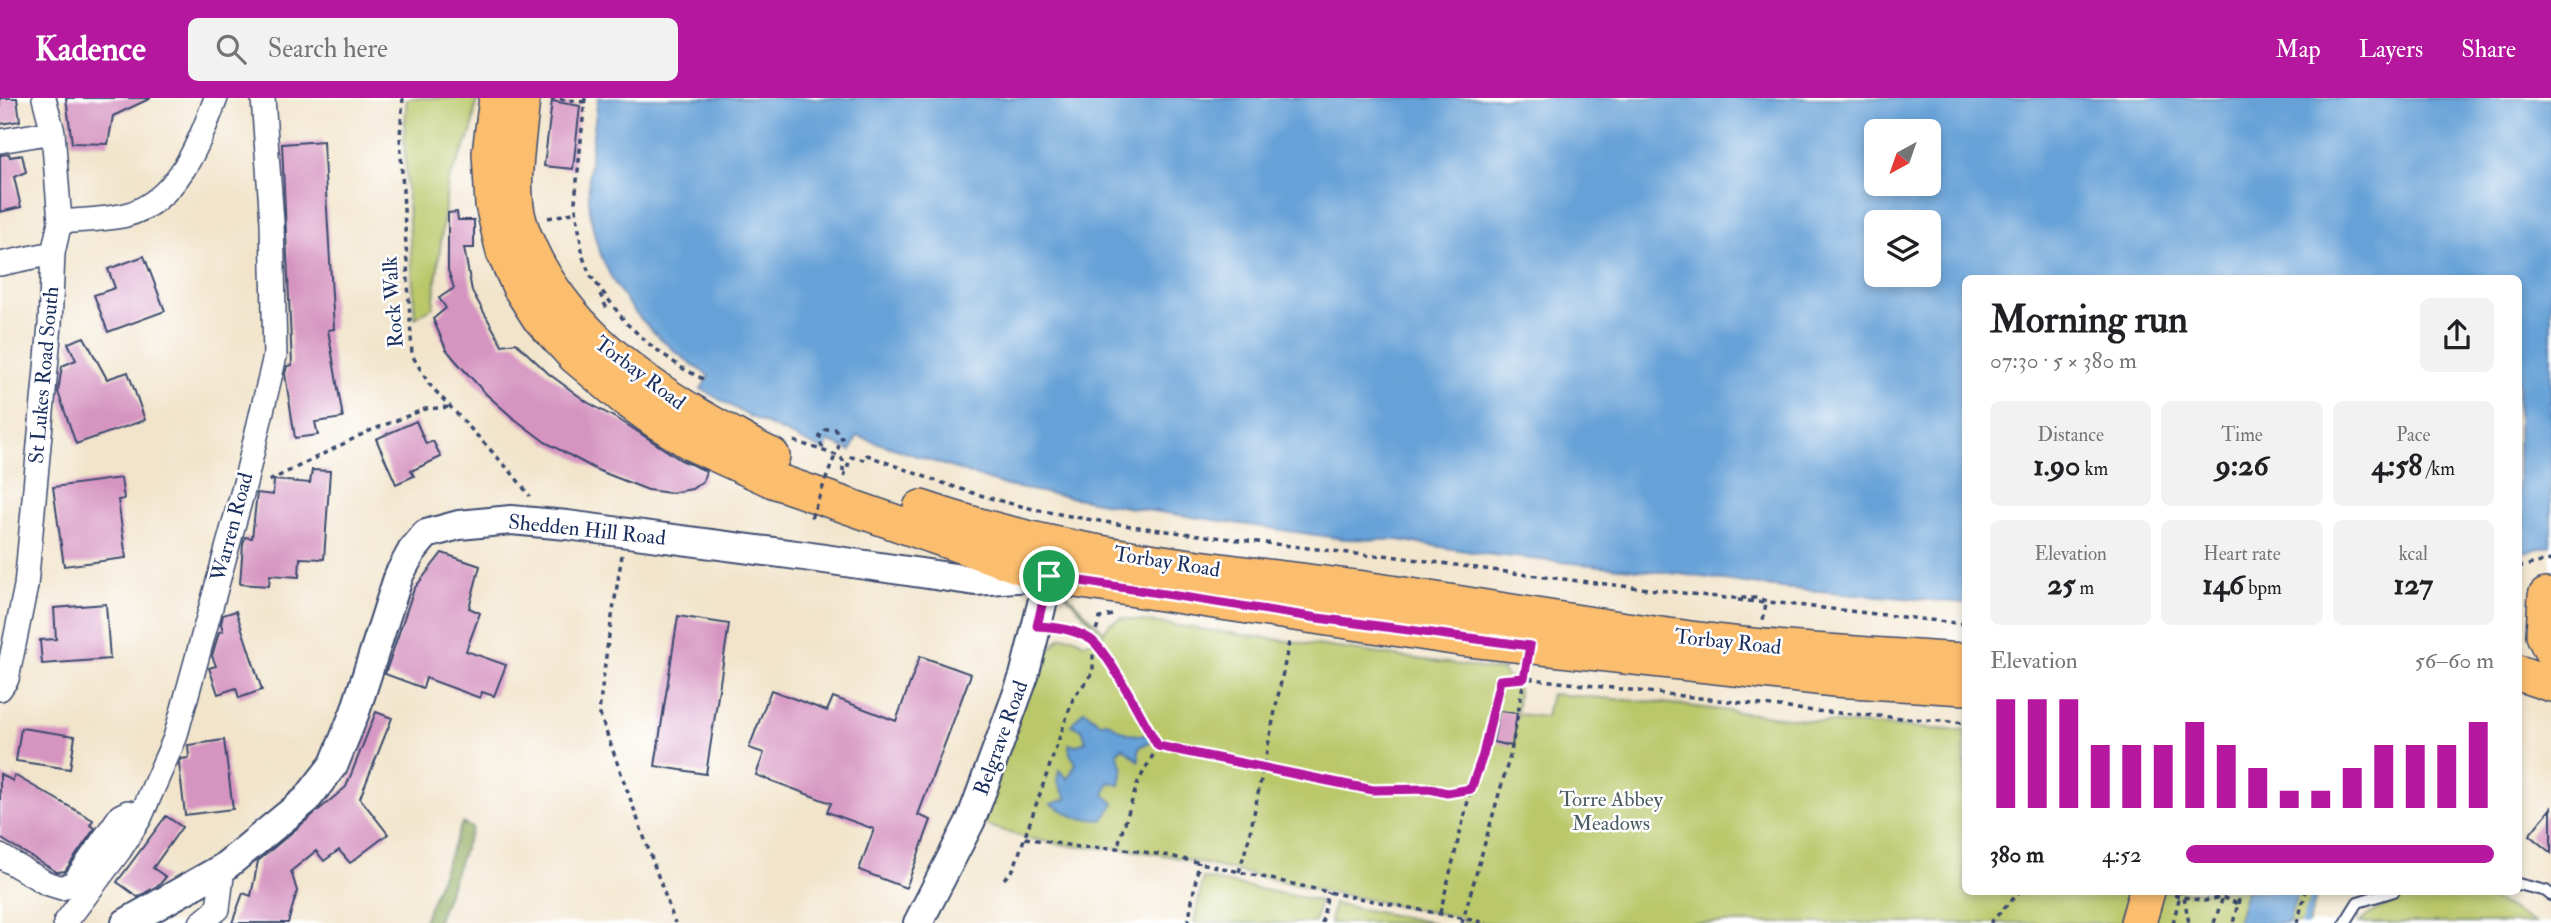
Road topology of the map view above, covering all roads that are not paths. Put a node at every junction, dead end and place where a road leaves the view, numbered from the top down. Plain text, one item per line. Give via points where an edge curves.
1 (44, 98) edge
2 (216, 98) edge
3 (263, 98) edge
4 (497, 98) edge
5 (522, 98) edge
6 (53, 132) junction
7 (0, 141) edge
8 (60, 222) junction
9 (53, 253) junction
10 (0, 264) edge
11 (1050, 559) junction
12 (2542, 598) edge
13 (2541, 639) edge
14 (6, 651) edge
15 (1962, 661) edge
16 (2522, 674) edge
17 (2551, 684) edge
18 (1962, 687) edge
19 (0, 689) edge
20 (140, 818) junction
21 (0, 856) edge
22 (223, 868) junction
23 (2522, 885) edge
24 (2170, 895) edge
25 (2380, 895) edge
26 (2551, 895) edge
27 (65, 923) edge
28 (127, 923) edge
29 (201, 923) edge
30 (918, 923) edge
31 (2138, 923) edge
32 (2345, 923) edge

1 - 6 street, St Lukes Road South
2 - 8 street via 194,153 166,192 125,215
3 - 20 street, Warren Road via 275,356 175,737
4 - 11 main road, Torbay Road via 491,181 504,252 539,317 574,355 625,398 692,443 773,480
5 - 11 main road, Torbay Road via 516,181 520,225 542,272 571,315 616,359 684,407 769,455 839,467
6 - 7 street
6 - 8 street, St Lukes Road South
8 - 9 street, St Lukes Road South
9 - 10 street
9 - 14 street, St Lukes Road South via 26,586
11 - 15 main road, Torbay Road via 1161,562 1760,646
11 - 18 main road, Torbay Road via 1527,662
11 - 22 street, Shedden Hill Road via 976,581 511,520 459,525 426,534 399,575 334,764 306,800
11 - 30 street, Belgrave Road via 1024,676 971,820
12 - 13 main road
14 - 19 street, St Lukes Road South via 7,679
16 - 17 main road
20 - 21 street via 128,812 120,816 74,882 62,888
20 - 27 street, Warren Road
22 - 28 street, Shedden Hill Road
22 - 29 street via 218,909
23 - 26 lane
24 - 31 main road
25 - 32 lane via 2358,902

